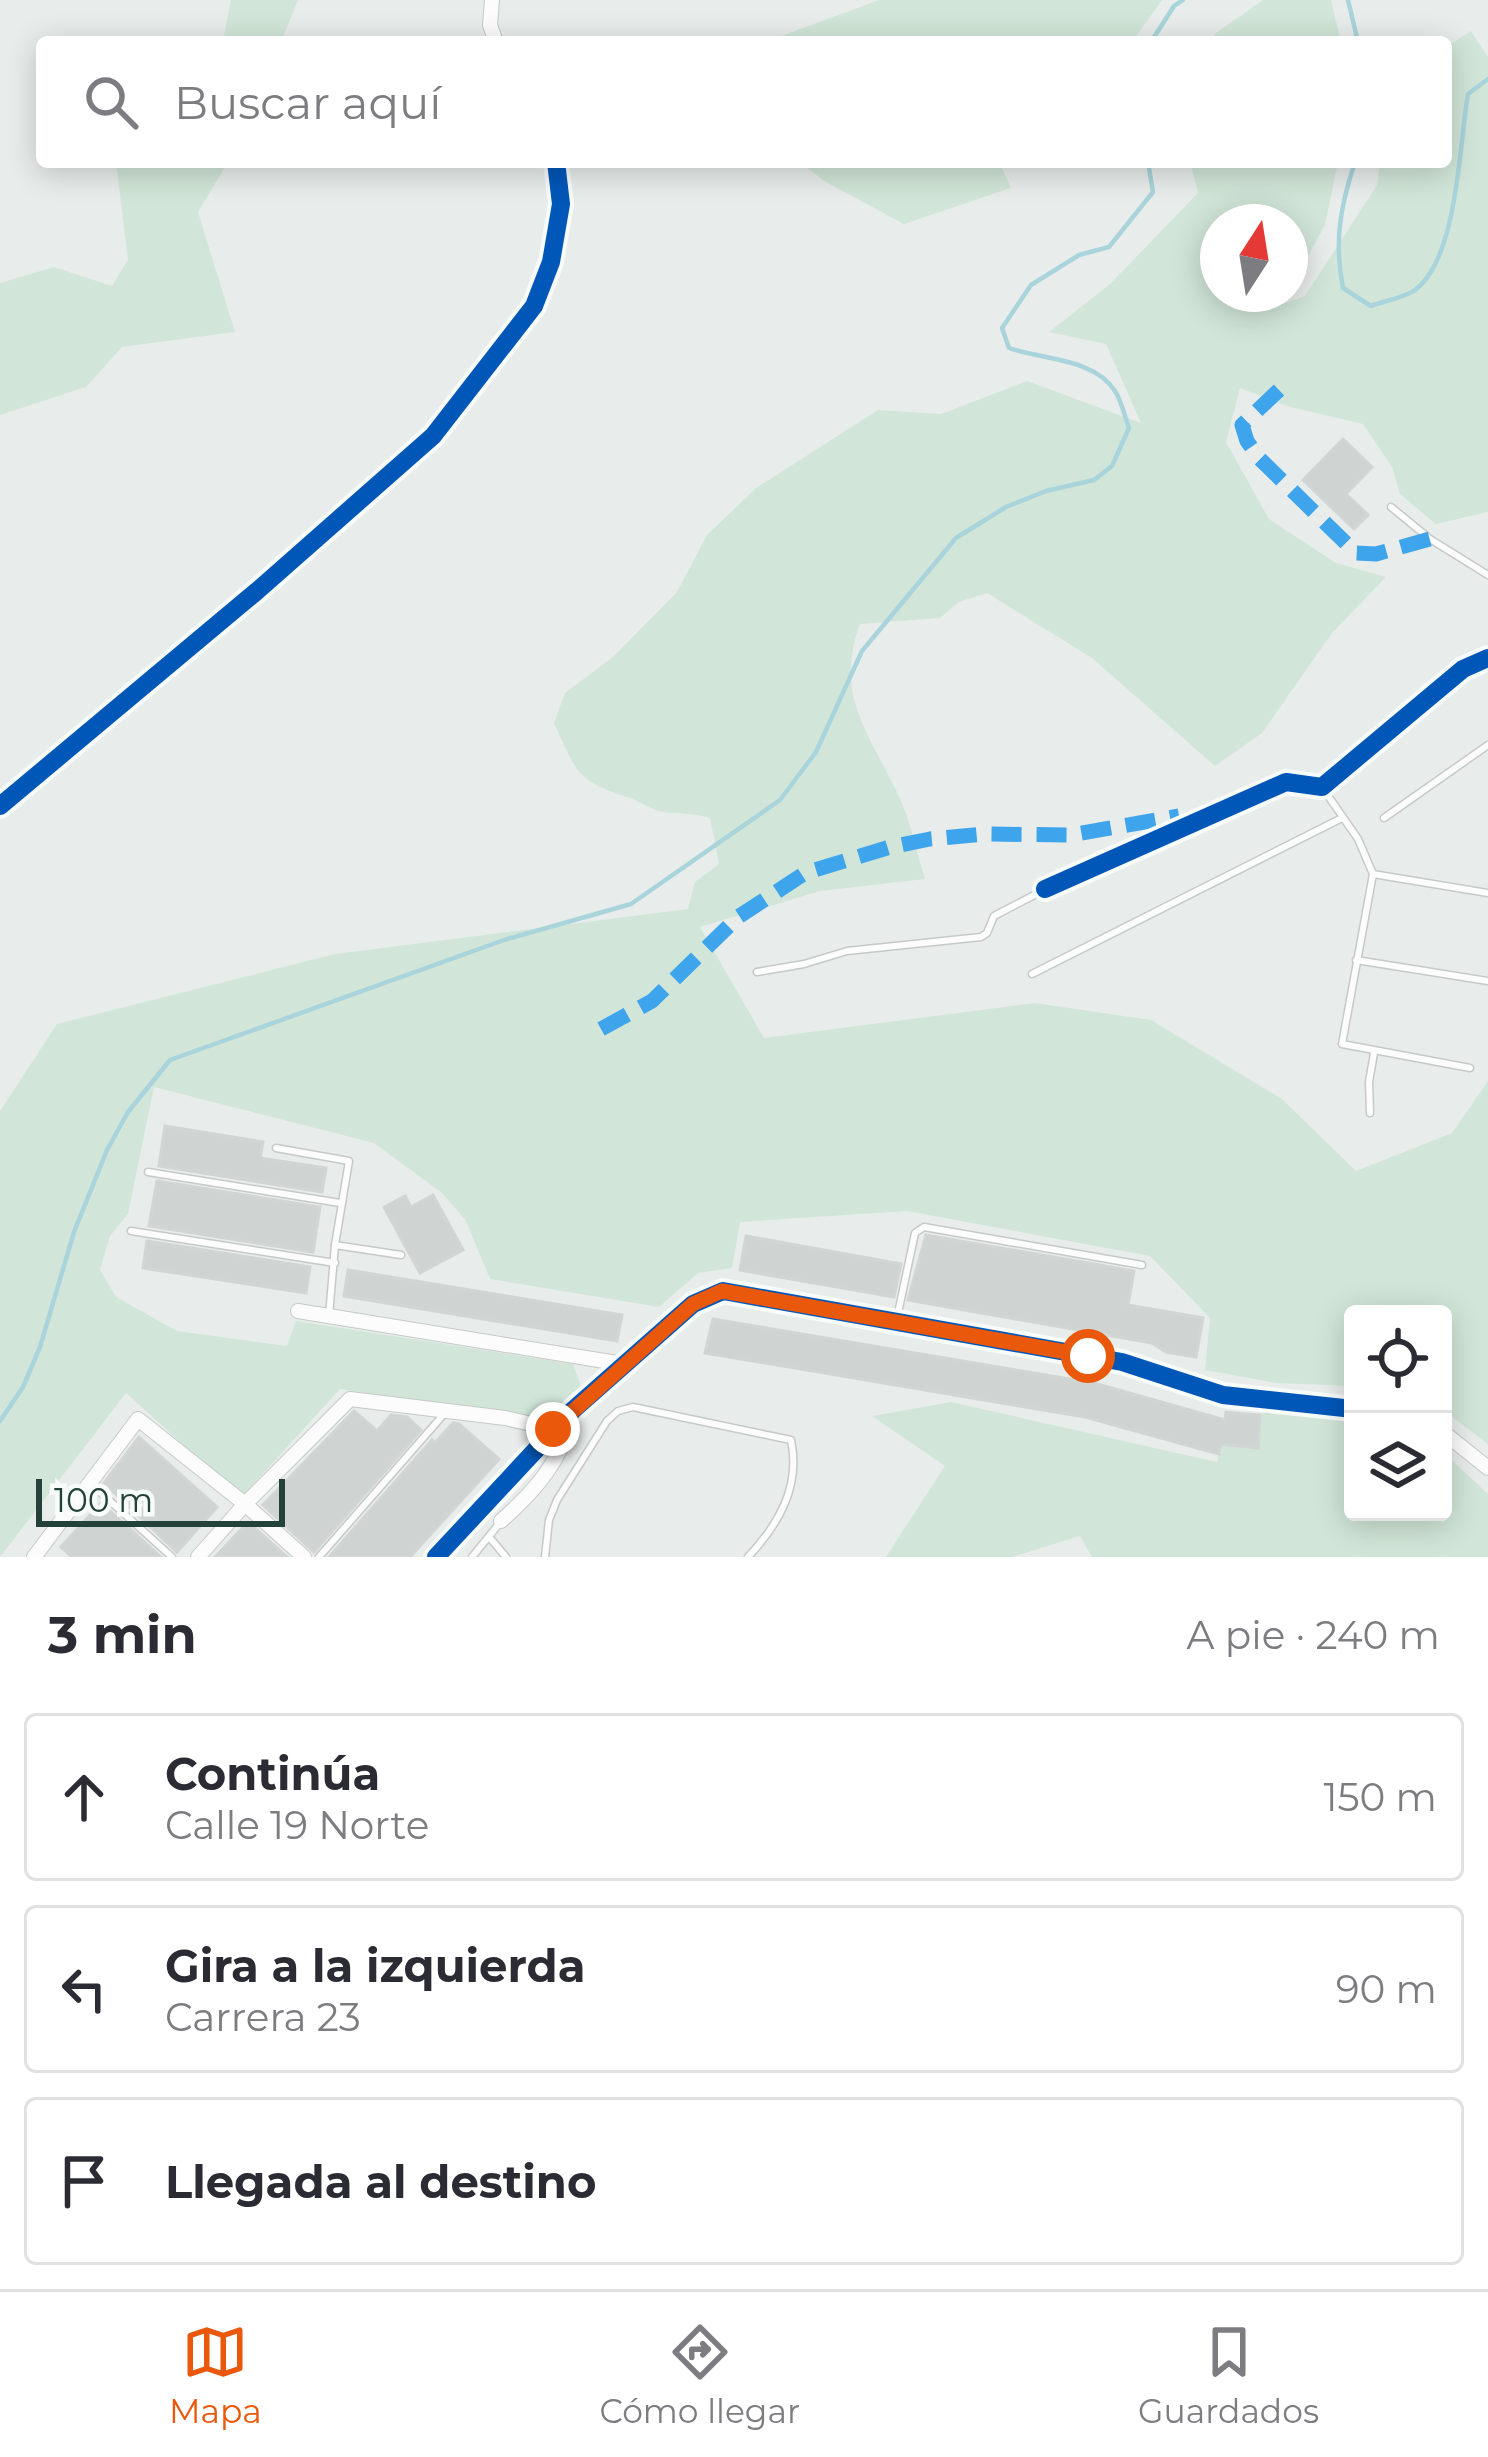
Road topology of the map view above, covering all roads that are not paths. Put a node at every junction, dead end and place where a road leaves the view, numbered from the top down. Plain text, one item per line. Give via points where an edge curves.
1 (492, 0) edge
2 (494, 36) edge
3 (557, 168) edge
4 (1391, 507) dead end
5 (1488, 575) edge
6 (1488, 658) edge
7 (1488, 745) edge
8 (1322, 787) junction
9 (0, 806) edge
10 (1342, 818) junction
11 (1384, 818) dead end
12 (1373, 874) junction
13 (1045, 889) joint
14 (1488, 893) edge
15 (1356, 960) junction
16 (758, 972) dead end
17 (1032, 974) dead end
18 (1488, 981) edge
19 (1374, 1053) junction
20 (1470, 1068) dead end
21 (1370, 1113) dead end
22 (275, 1148) dead end
23 (148, 1172) dead end
24 (341, 1203) junction
25 (131, 1231) dead end
26 (335, 1245) junction
27 (401, 1255) dead end
28 (337, 1263) junction
29 (1142, 1265) dead end
30 (298, 1311) dead end
31 (329, 1316) junction
32 (896, 1322) junction
33 (623, 1364) junction
34 (1344, 1408) edge
35 (573, 1409) junction
36 (446, 1412) junction
37 (553, 1429) junction
38 (1452, 1439) edge
39 (1488, 1468) edge
40 (88, 1482) junction
41 (245, 1504) junction
42 (501, 1521) joint
43 (490, 1538) junction
44 (42, 1554) edge
45 (172, 1557) edge
46 (198, 1557) edge
47 (304, 1557) edge
48 (320, 1557) edge
49 (436, 1557) edge
50 (472, 1557) edge
51 (506, 1557) edge
52 (545, 1557) edge
53 (748, 1557) edge

1 - 2 street
3 - 9 street via 561,204 534,306 434,436
4 - 5 lane
6 - 8 street via 1463,669
7 - 11 lane
8 - 10 lane
8 - 13 street via 1286,782
10 - 12 lane
10 - 17 lane
12 - 14 lane
12 - 15 lane
13 - 16 lane via 994,916 981,937 847,951
15 - 18 lane
15 - 19 lane via 1341,1040
19 - 20 lane
19 - 21 lane
22 - 24 lane via 349,1161
23 - 24 lane
24 - 26 lane
25 - 28 lane
26 - 27 lane
26 - 28 lane
28 - 31 lane
29 - 32 lane via 918,1228
30 - 31 street
31 - 33 street
32 - 33 street via 744,1293 708,1295
32 - 34 street via 1122,1362 1223,1395
33 - 35 street
35 - 37 street
35 - 42 street via 557,1460
36 - 37 street
36 - 41 street via 358,1398 342,1403
36 - 48 lane
37 - 49 street
38 - 39 street
40 - 41 street via 142,1420
40 - 44 street
40 - 45 lane
41 - 46 street
41 - 47 street
42 - 43 lane
43 - 50 lane
43 - 51 lane
52 - 53 lane via 557,1500 607,1421 634,1407 791,1440 781,1519

